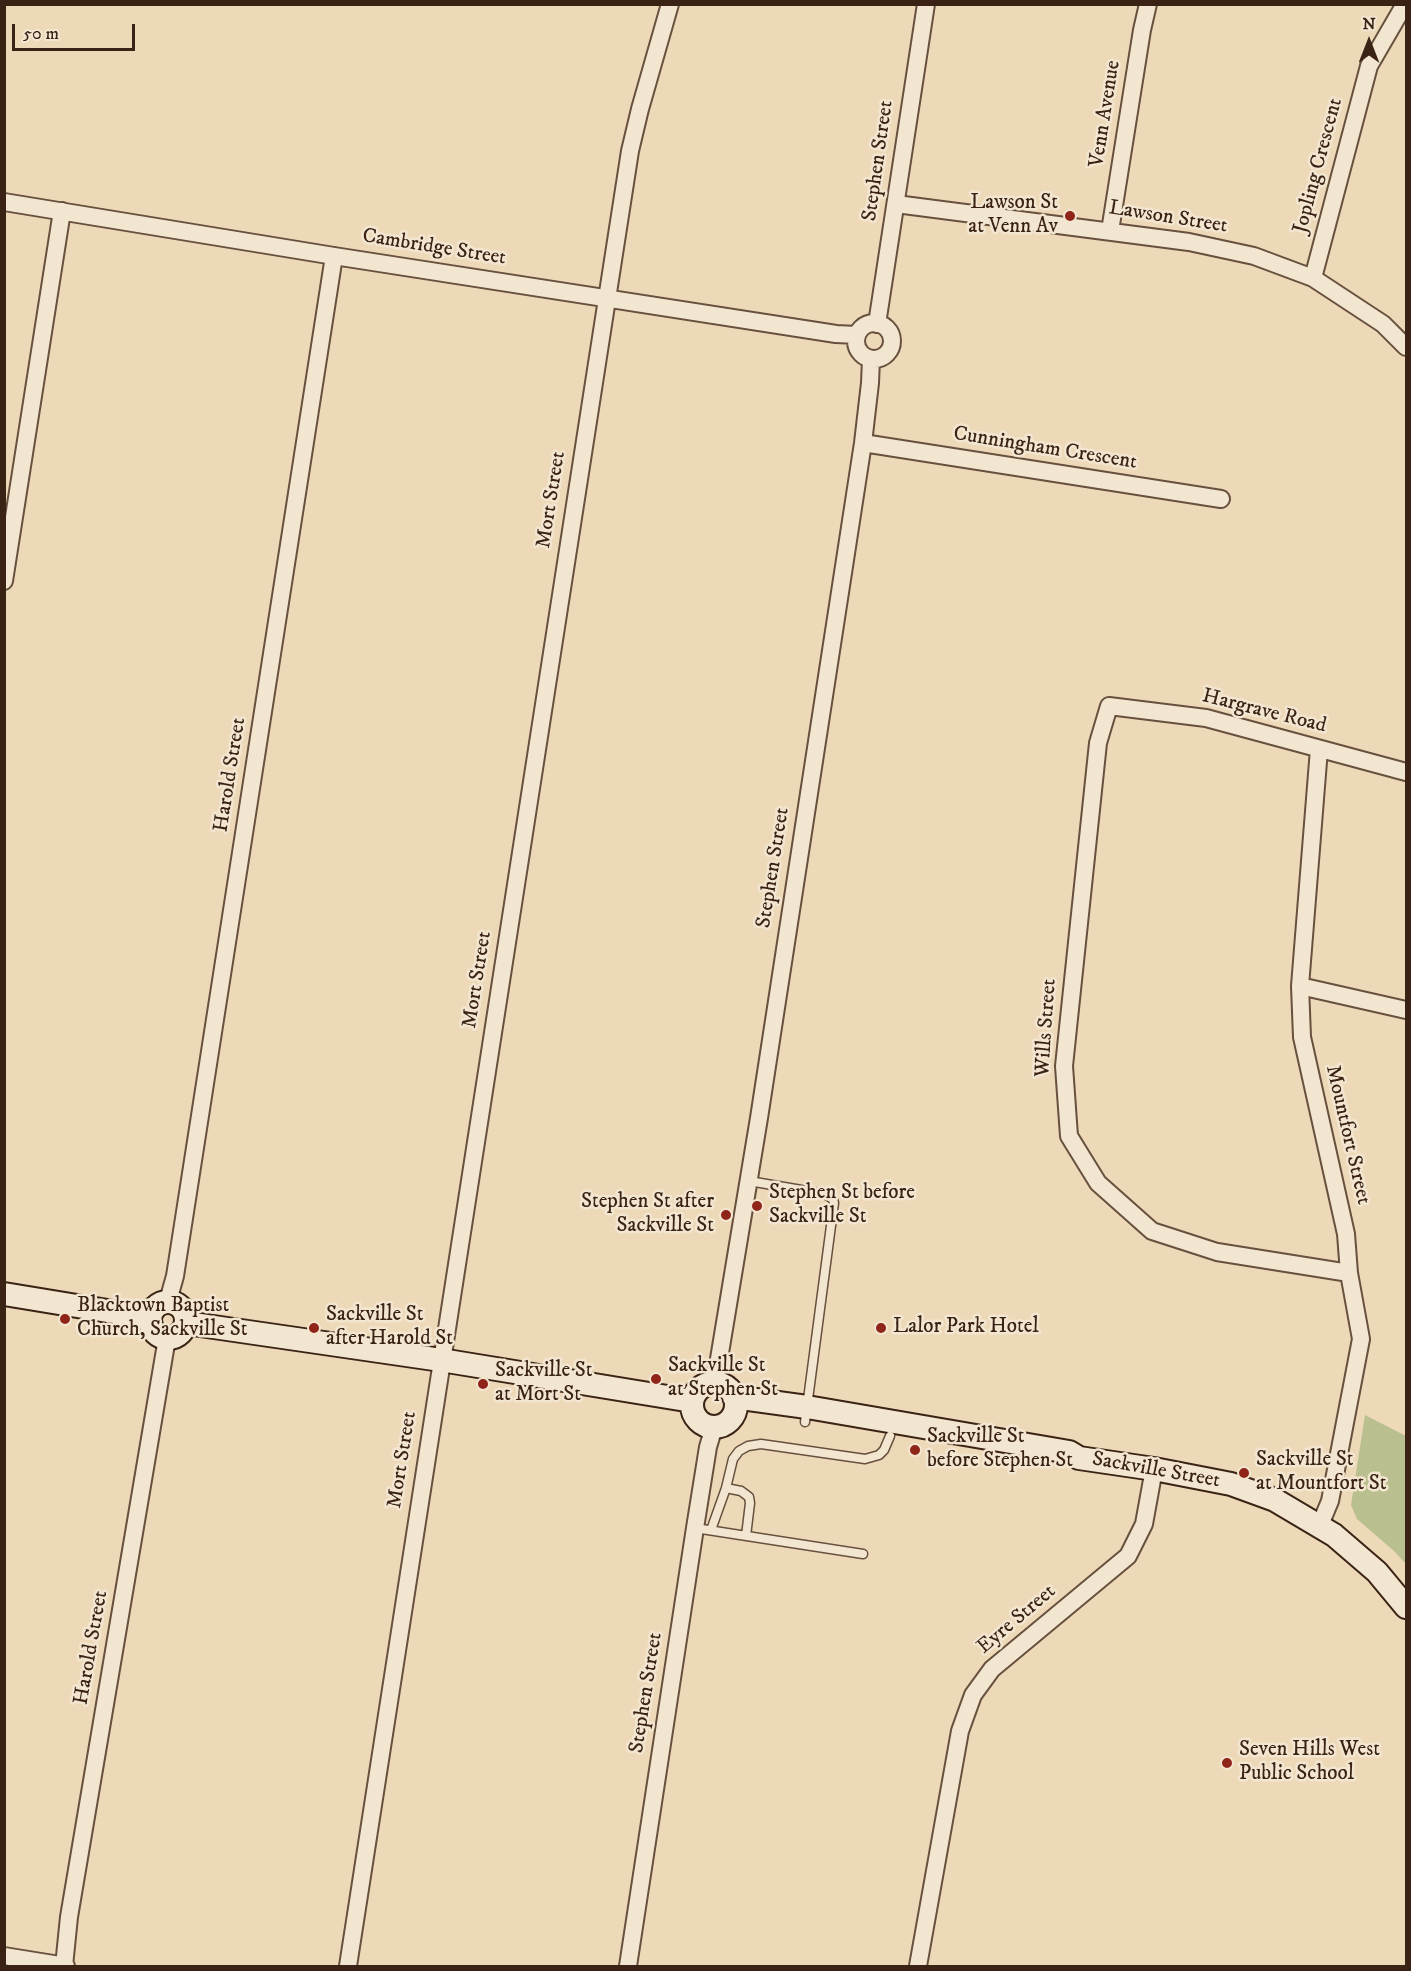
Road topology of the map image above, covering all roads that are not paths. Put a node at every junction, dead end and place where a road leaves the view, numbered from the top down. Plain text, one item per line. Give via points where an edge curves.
1 (669, 4) edge
2 (926, 4) edge
3 (1148, 4) edge
4 (1405, 4) edge
5 (4, 202) edge
6 (896, 204) junction
7 (62, 211) junction
8 (1110, 231) junction
9 (334, 256) junction
10 (1313, 278) junction
11 (606, 298) junction
12 (877, 324) junction
13 (857, 335) junction
14 (1407, 346) edge
15 (871, 359) junction
16 (863, 443) junction
17 (1221, 500) dead end
18 (4, 581) edge
19 (1109, 706) joint
20 (1319, 749) junction
21 (1407, 772) edge
22 (1300, 986) junction
23 (1407, 1010) edge
24 (749, 1181) junction
25 (1349, 1273) junction
26 (4, 1294) edge
27 (168, 1301) junction
28 (150, 1318) junction
29 (186, 1323) junction
30 (167, 1338) junction
31 (441, 1360) junction
32 (715, 1383) junction
33 (692, 1401) junction
34 (734, 1405) junction
35 (806, 1415) junction
36 (714, 1427) junction
37 (890, 1436) junction
38 (1079, 1458) junction
39 (1154, 1469) junction
40 (726, 1488) junction
41 (1320, 1525) junction
42 (703, 1529) junction
43 (746, 1536) junction
44 (863, 1554) dead end
45 (1407, 1607) edge
46 (4, 1956) edge
47 (65, 1966) edge
48 (348, 1966) edge
49 (628, 1966) edge
50 (918, 1966) edge

1 - 11 street, Mort Street via 630,151
2 - 6 street, Stephen Street
3 - 8 street, Venn Avenue
4 - 10 street, Jopling Crescent via 1369,66
5 - 7 street, Cambridge Street
6 - 8 street, Lawson Street
6 - 12 street, Stephen Street
7 - 9 street, Cambridge Street
7 - 18 street
8 - 10 street, Lawson Street via 1254,256
9 - 11 street, Cambridge Street
9 - 27 street, Harold Street via 176,1276
10 - 14 street, Lawson Street via 1383,324
11 - 13 street, Cambridge Street
11 - 31 street, Mort Street
12 - 13 street via 866,325
12 - 15 street via 889,332 890,349 882,357
13 - 15 street via 858,351
15 - 16 street, Stephen Street
16 - 17 street, Cunningham Crescent
16 - 24 street, Stephen Street
19 - 20 street, Hargrave Road via 1206,718
19 - 25 street, Wills Street via 1098,742 1064,1066 1069,1136 1098,1183 1152,1232 1217,1252
20 - 21 street, Hargrave Road
20 - 22 street, Mountfort Street
22 - 23 street
22 - 25 street, Mountfort Street via 1302,1037 1346,1234
24 - 32 street, Stephen Street
24 - 35 lane via 825,1194 834,1203
25 - 41 street, Mountfort Street via 1361,1339 1330,1501
26 - 28 street
27 - 28 street via 158,1304
27 - 29 street via 182,1308
28 - 30 street via 156,1334
29 - 30 street via 181,1332
29 - 31 street
30 - 47 street, Harold Street via 69,1917
31 - 33 street
31 - 48 street, Mort Street
32 - 33 street via 703,1386
32 - 34 street via 727,1388
33 - 36 street via 697,1419
34 - 35 street, Sackville Street
34 - 36 street via 726,1423
35 - 37 street, Sackville Street
35 - 38 street, Sackville Street via 1069,1452
36 - 42 street, Stephen Street via 708,1447
37 - 38 street, Sackville Street via 1068,1461
37 - 40 lane via 879,1455 865,1459 761,1444 748,1446 733,1459
38 - 39 street, Sackville Street
39 - 41 street, Sackville Street via 1245,1489 1275,1500
39 - 50 street, Eyre Street via 1144,1524 1128,1556 992,1669 973,1695 960,1731
40 - 42 lane
40 - 43 lane via 749,1497
41 - 45 street, Sackville Street via 1377,1572
42 - 43 lane
42 - 49 street, Stephen Street
43 - 44 lane
46 - 47 street

